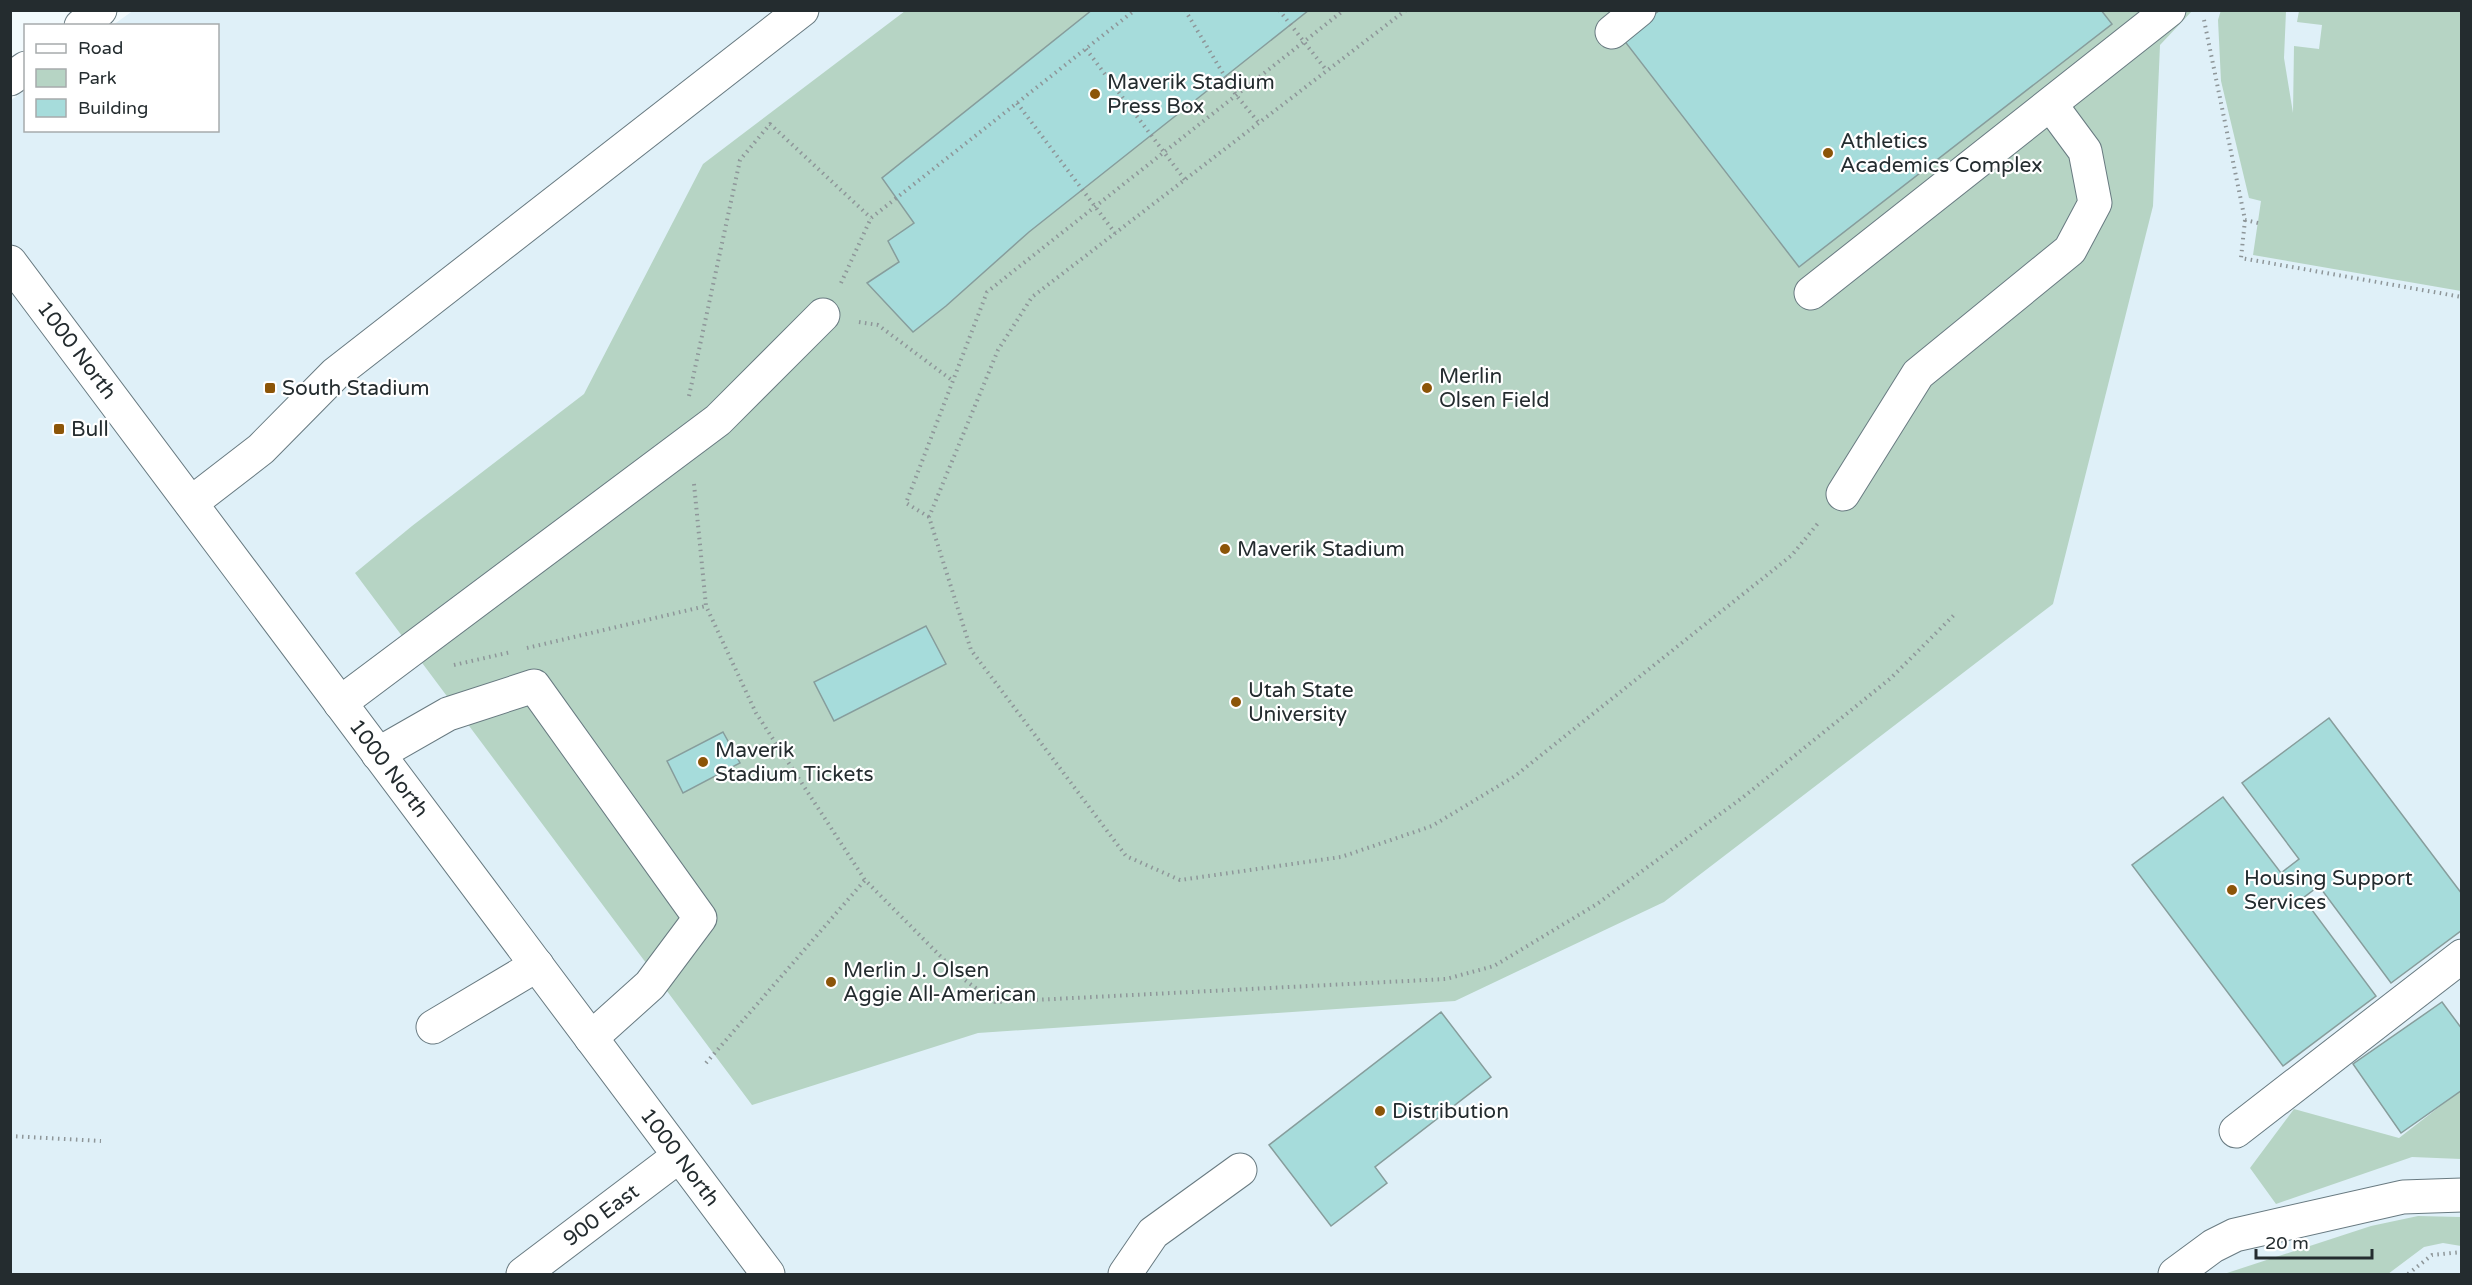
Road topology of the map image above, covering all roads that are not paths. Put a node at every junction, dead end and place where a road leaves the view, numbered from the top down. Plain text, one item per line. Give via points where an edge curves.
1 (100, 10) edge
2 (802, 10) edge
3 (1639, 10) edge
4 (2169, 10) edge
5 (83, 24) edge
6 (1612, 32) dead end
7 (24, 69) edge
8 (10, 79) edge
9 (2051, 105) junction
10 (10, 262) edge
11 (1811, 293) dead end
12 (823, 315) road end
13 (1843, 494) road end
14 (191, 503) junction
15 (340, 703) junction
16 (378, 754) junction
17 (2462, 957) edge
18 (537, 965) junction
19 (433, 1027) dead end
20 (591, 1038) junction
21 (2236, 1131) dead end
22 (679, 1156) junction
23 (1240, 1170) dead end
24 (2462, 1195) edge
25 (523, 1275) edge
26 (768, 1275) edge
27 (1125, 1275) edge
28 (2175, 1275) edge

1 - 5 street
2 - 14 street via 335,374 261,448
3 - 6 street
4 - 9 street
7 - 8 street
9 - 11 street
9 - 13 street via 2085,151 2095,203 2085,222 2070,250 1918,375
10 - 14 street, 1000 North
12 - 15 street via 718,420
14 - 15 street, 1000 North
15 - 16 street, 1000 North
16 - 18 street, 1000 North
16 - 20 street via 448,714 534,686 700,918 650,986
17 - 21 street
18 - 19 street
18 - 20 street, 1000 North
20 - 22 street, 1000 North
22 - 25 street, 900 East
22 - 26 street, 1000 North
23 - 27 street via 1153,1233
24 - 28 street via 2403,1197 2235,1235 2213,1246

